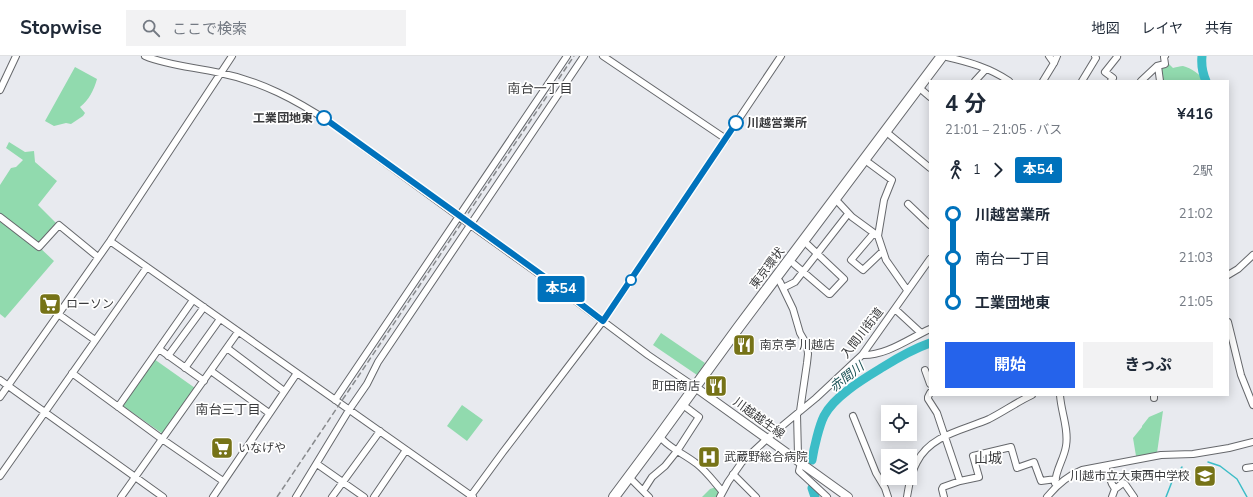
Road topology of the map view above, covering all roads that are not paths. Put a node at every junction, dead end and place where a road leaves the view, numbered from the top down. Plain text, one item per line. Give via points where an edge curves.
1 (16, 56) edge
2 (145, 56) edge
3 (232, 56) edge
4 (567, 56) edge
5 (584, 56) edge
6 (603, 56) edge
7 (781, 56) edge
8 (945, 56) edge
9 (1049, 56) edge
10 (1057, 56) edge
11 (1095, 56) edge
12 (1117, 56) edge
13 (1165, 56) edge
14 (1054, 63) junction
15 (1158, 66) junction
16 (986, 69) junction
17 (220, 73) junction
18 (933, 80) edge
19 (975, 80) edge
20 (1007, 80) edge
21 (1044, 80) edge
22 (1083, 80) edge
23 (1112, 80) edge
24 (1141, 80) edge
25 (1160, 80) edge
26 (2, 81) edge
27 (0, 90) edge
28 (926, 94) edge
29 (890, 135) junction
30 (726, 139) junction
31 (869, 163) junction
32 (929, 167) edge
33 (839, 203) junction
34 (908, 204) dead end
35 (848, 214) junction
36 (458, 216) junction
37 (0, 217) edge
38 (929, 223) edge
39 (470, 225) junction
40 (876, 234) junction
41 (110, 241) junction
42 (808, 245) junction
43 (883, 251) junction
44 (818, 253) junction
45 (1253, 255) edge
46 (98, 257) junction
47 (794, 264) junction
48 (147, 267) junction
49 (928, 267) edge
50 (803, 272) junction
51 (1229, 274) edge
52 (782, 285) junction
53 (908, 290) junction
54 (193, 300) junction
55 (204, 307) junction
56 (895, 309) junction
57 (58, 314) junction
58 (220, 319) junction
59 (603, 321) junction
60 (929, 330) edge
61 (238, 332) junction
62 (922, 333) junction
63 (95, 340) junction
64 (1230, 341) edge
65 (227, 348) junction
66 (158, 349) junction
67 (862, 355) junction
68 (168, 356) junction
69 (185, 368) junction
70 (925, 370) dead end
71 (211, 371) junction
72 (72, 373) junction
73 (296, 373) junction
74 (0, 380) edge
75 (204, 381) junction
76 (929, 381) edge
77 (8, 386) junction
78 (697, 389) junction
79 (284, 391) junction
80 (929, 396) edge
81 (1030, 396) edge
82 (1060, 396) edge
83 (0, 397) edge
84 (335, 400) junction
85 (1253, 405) edge
86 (118, 406) junction
87 (687, 408) junction
88 (349, 410) junction
89 (45, 412) junction
90 (799, 412) junction
91 (269, 413) junction
92 (853, 416) dead end
93 (380, 431) junction
94 (946, 436) junction
95 (162, 439) junction
96 (767, 439) junction
97 (663, 440) junction
98 (1253, 442) edge
99 (406, 450) junction
100 (677, 452) junction
101 (798, 462) junction
102 (317, 464) junction
103 (1105, 466) junction
104 (733, 474) junction
105 (0, 476) edge
106 (135, 477) junction
107 (1056, 479) junction
108 (223, 481) junction
109 (633, 481) junction
110 (960, 481) junction
111 (343, 482) junction
112 (1055, 488) junction
113 (1115, 489) junction
114 (643, 491) junction
115 (721, 494) edge
116 (471, 496) edge
117 (121, 497) edge
118 (162, 497) edge
119 (213, 497) edge
120 (296, 497) edge
121 (332, 497) edge
122 (364, 497) edge
123 (374, 497) edge
124 (614, 497) edge
125 (621, 497) edge
126 (649, 497) edge
127 (756, 497) edge
128 (827, 497) edge
129 (848, 497) edge
130 (888, 497) edge
131 (907, 497) edge
132 (944, 497) edge
133 (1047, 497) edge
134 (1112, 497) edge
135 (1134, 497) edge

1 - 26 street
2 - 17 street
3 - 17 street
4 - 36 street
5 - 39 street
6 - 30 street
7 - 30 street
8 - 16 street
8 - 18 highway, 東京環状
8 - 78 highway, 東京環状
9 - 14 street
10 - 14 street
11 - 22 street
12 - 23 street via 1105,72 1113,78
13 - 15 street via 1165,64
14 - 21 street
15 - 24 street
15 - 25 street
16 - 19 street
16 - 20 street
17 - 36 street via 263,85 312,110
17 - 41 street
26 - 27 street
28 - 29 highway, 東京環状
29 - 31 highway, 東京環状
29 - 32 street
30 - 59 street
31 - 33 highway, 東京環状
31 - 40 street via 892,180
33 - 35 street
33 - 42 highway, 東京環状
34 - 38 street
35 - 40 street
35 - 44 street
36 - 39 street
36 - 84 street
37 - 46 street via 39,247 59,225
39 - 59 street
39 - 88 street via 378,362
40 - 43 street
40 - 43 street via 851,260 863,270
41 - 46 street
41 - 48 street
42 - 44 street
42 - 47 highway, 東京環状
43 - 53 street via 886,260
44 - 50 street
44 - 50 street via 844,279 829,294
45 - 51 street
46 - 57 street
47 - 50 street
47 - 52 highway, 東京環状
48 - 54 street
48 - 63 street
49 - 53 street, 入間川街道
50 - 52 street via 795,282
52 - 78 highway, 東京環状
52 - 90 street via 800,334 807,345 807,363
53 - 56 street, 入間川街道
54 - 55 street
54 - 66 street
55 - 58 street
55 - 68 street
56 - 62 street
56 - 67 street, 入間川街道
57 - 63 street
57 - 77 street
58 - 61 street
58 - 69 street
59 - 78 street
59 - 116 street
60 - 62 street
61 - 65 street
61 - 73 street
62 - 67 street via 876,354
63 - 72 street
64 - 85 street
65 - 71 street
65 - 79 street
66 - 68 street
66 - 86 street
67 - 90 street, 入間川街道
68 - 69 street
69 - 75 street
70 - 76 street
71 - 75 street
71 - 91 street
72 - 86 street
72 - 89 street
73 - 79 street
73 - 84 street
74 - 77 street
75 - 95 street
77 - 83 street
77 - 89 street
78 - 87 highway, 東京環状
78 - 96 main road, 川越越生線
78 - 124 highway, 東京環状
79 - 91 street
80 - 94 street via 928,399
81 - 94 street via 989,418
82 - 107 street via 1066,445
84 - 88 street
86 - 95 street
87 - 97 highway, 東京環状
87 - 100 street via 698,417
88 - 93 street
88 - 102 street
89 - 105 street
89 - 106 street
90 - 96 street, 入間川街道
90 - 101 street
91 - 108 street
92 - 130 street
93 - 99 street
93 - 111 street
94 - 110 street
94 - 131 street via 926,449 917,460
95 - 106 street
95 - 108 street
96 - 101 main road, 川越越生線
96 - 104 street, 入間川街道
97 - 100 street
97 - 109 highway, 東京環状
98 - 103 street via 1193,454 1168,454
99 - 116 street
99 - 123 street
100 - 114 street via 652,477
100 - 115 street via 708,474
101 - 128 street via 799,471
101 - 129 main road, 川越越生線
102 - 111 street
102 - 120 street
103 - 112 street via 1078,472
103 - 113 street
104 - 115 street, 入間川街道
104 - 127 street
106 - 117 street
106 - 118 street
107 - 110 street via 1041,481 1034,462 1017,468 1011,447 973,456 979,477
107 - 112 street
108 - 119 street
109 - 114 street
109 - 125 highway, 東京環状
110 - 132 street via 943,487
111 - 121 street
111 - 122 street
112 - 133 street
113 - 134 street
113 - 135 street via 1125,483
114 - 126 street

